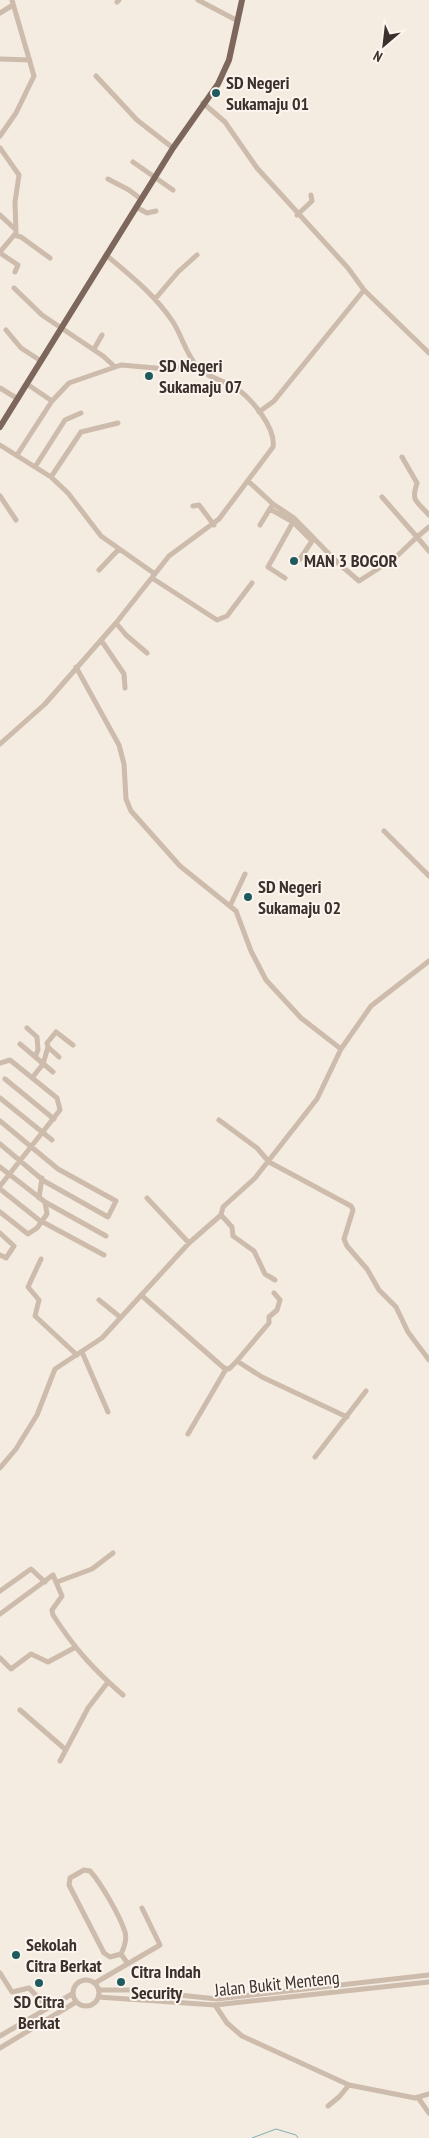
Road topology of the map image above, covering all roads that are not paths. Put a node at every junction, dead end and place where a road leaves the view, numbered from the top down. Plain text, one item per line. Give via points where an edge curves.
1 (198, 0) edge
2 (242, 0) edge
3 (13, 2) edge
4 (0, 13) edge
5 (238, 21) junction
6 (0, 59) edge
7 (30, 60) junction
8 (96, 76) dead end
9 (203, 103) junction
10 (0, 136) edge
11 (0, 148) edge
12 (173, 148) junction
13 (133, 162) dead end
14 (154, 178) junction
15 (108, 179) dead end
16 (173, 190) dead end
17 (311, 196) dead end
18 (140, 199) junction
19 (136, 208) junction
20 (156, 211) dead end
21 (0, 215) edge
22 (298, 215) junction
23 (15, 232) junction
24 (0, 253) edge
25 (106, 255) junction
26 (197, 255) dead end
27 (50, 258) dead end
28 (14, 272) dead end
29 (14, 288) dead end
30 (364, 290) junction
31 (155, 298) junction
32 (61, 328) junction
33 (6, 330) dead end
34 (102, 335) dead end
35 (94, 349) junction
36 (429, 353) edge
37 (41, 361) junction
38 (196, 365) junction
39 (114, 366) junction
40 (27, 384) junction
41 (0, 388) edge
42 (18, 399) junction
43 (52, 401) junction
44 (81, 412) dead end
45 (259, 412) junction
46 (118, 423) dead end
47 (0, 425) edge
48 (0, 445) edge
49 (17, 455) junction
50 (402, 457) dead end
51 (35, 467) junction
52 (51, 477) junction
53 (248, 481) junction
54 (0, 496) edge
55 (382, 497) dead end
56 (193, 506) dead end
57 (271, 507) junction
58 (429, 515) edge
59 (16, 520) dead end
60 (293, 522) junction
61 (214, 525) junction
62 (260, 525) dead end
63 (429, 527) edge
64 (417, 537) junction
65 (118, 550) junction
66 (429, 551) edge
67 (300, 559) dead end
68 (99, 570) dead end
69 (153, 576) junction
70 (285, 578) dead end
71 (252, 583) dead end
72 (116, 623) junction
73 (101, 640) junction
74 (147, 653) dead end
75 (76, 667) junction
76 (126, 688) dead end
77 (0, 744) edge
78 (384, 831) dead end
79 (245, 874) dead end
80 (429, 876) edge
81 (230, 906) junction
82 (427, 964) edge
83 (27, 1028) dead end
84 (20, 1044) dead end
85 (73, 1045) dead end
86 (48, 1047) junction
87 (341, 1049) junction
88 (35, 1057) junction
89 (59, 1057) dead end
90 (0, 1063) edge
91 (43, 1064) junction
92 (53, 1072) dead end
93 (32, 1078) junction
94 (5, 1079) dead end
95 (0, 1098) edge
96 (54, 1119) junction
97 (219, 1120) dead end
98 (0, 1121) edge
99 (43, 1132) junction
100 (52, 1140) dead end
101 (0, 1144) edge
102 (32, 1146) junction
103 (20, 1161) junction
104 (269, 1162) junction
105 (0, 1167) edge
106 (9, 1174) junction
107 (42, 1178) junction
108 (0, 1187) edge
109 (40, 1198) junction
110 (147, 1198) dead end
111 (45, 1202) junction
112 (0, 1212) edge
113 (221, 1215) junction
114 (42, 1221) junction
115 (0, 1233) edge
116 (106, 1236) dead end
117 (189, 1243) junction
118 (0, 1255) edge
119 (104, 1255) dead end
120 (41, 1259) dead end
121 (275, 1280) dead end
122 (274, 1293) dead end
123 (141, 1295) junction
124 (99, 1300) dead end
125 (120, 1317) junction
126 (79, 1353) junction
127 (429, 1360) edge
128 (236, 1362) junction
129 (226, 1369) junction
130 (366, 1391) dead end
131 (108, 1412) dead end
132 (347, 1417) junction
133 (188, 1434) dead end
134 (315, 1457) dead end
135 (0, 1468) edge
136 (113, 1554) dead end
137 (45, 1582) junction
138 (57, 1582) junction
139 (0, 1591) edge
140 (0, 1614) edge
141 (74, 1648) junction
142 (0, 1658) edge
143 (108, 1682) junction
144 (123, 1695) dead end
145 (20, 1710) dead end
146 (66, 1750) junction
147 (60, 1761) dead end
148 (142, 1908) dead end
149 (121, 1954) junction
150 (128, 1964) junction
151 (0, 1973) edge
152 (429, 1975) edge
153 (429, 1982) edge
154 (95, 1983) junction
155 (99, 1990) junction
156 (72, 1994) junction
157 (98, 1996) junction
158 (76, 2002) junction
159 (215, 2005) junction
160 (48, 2008) junction
161 (0, 2036) edge
162 (0, 2048) edge
163 (349, 2085) junction
164 (429, 2094) edge
165 (419, 2099) junction
166 (328, 2106) dead end
167 (429, 2113) edge

1 - 5 street
2 - 5 main road
3 - 4 street
3 - 7 street
5 - 9 main road via 224,71
6 - 7 street
7 - 10 street via 34,79
8 - 12 street via 138,120
9 - 12 main road
9 - 22 street via 225,122 257,168
11 - 23 street via 19,175
12 - 14 main road
13 - 14 street
14 - 16 street
14 - 18 main road
15 - 18 street
17 - 22 street via 312,201
18 - 19 main road
19 - 20 street via 147,213
19 - 25 main road
21 - 23 street
22 - 30 street
23 - 24 street
23 - 27 street
24 - 28 street via 18,265
25 - 31 street
25 - 32 main road
26 - 31 street
29 - 32 street via 37,311
30 - 36 street
30 - 45 street via 274,401
31 - 38 street via 180,334
32 - 35 street
32 - 37 main road
33 - 37 street via 21,348
34 - 35 street
35 - 39 street
37 - 40 main road
38 - 39 street via 168,369
38 - 45 street via 237,388
39 - 43 street via 69,383
40 - 42 main road
40 - 43 street
41 - 42 street
42 - 47 main road
43 - 49 street
44 - 51 street via 65,420
45 - 53 street via 274,441 269,454
46 - 52 street via 81,432
48 - 49 street
49 - 51 street
50 - 58 street via 418,483 414,496
51 - 52 street
52 - 65 street via 68,493 94,529
53 - 57 street
53 - 61 street
54 - 59 street
55 - 64 street
56 - 61 street via 199,504
57 - 60 street
57 - 62 street
57 - 64 street via 294,518 359,581 394,558
60 - 67 street via 312,541
60 - 70 street via 268,567
61 - 69 street via 175,551
63 - 64 street
64 - 66 street
65 - 68 street
65 - 69 street
69 - 71 street via 217,620 227,616
69 - 72 street
72 - 73 street
72 - 74 street
73 - 75 street
73 - 76 street via 124,674
75 - 77 street via 38,712
75 - 81 street via 119,745 127,805 174,860
78 - 80 street
79 - 81 street
81 - 87 street via 238,916 258,966 277,994 314,1030
82 - 87 street via 371,1006
83 - 88 street via 38,1037
84 - 88 street
85 - 86 street via 56,1032 47,1043
86 - 89 street
86 - 91 street
87 - 104 street via 317,1099
88 - 91 street
90 - 93 street via 10,1060
91 - 92 street
91 - 93 street
93 - 96 street via 57,1098 60,1110
94 - 96 street
95 - 99 street
96 - 99 street
97 - 104 street via 257,1148
98 - 102 street
99 - 100 street
99 - 102 street
101 - 103 street
102 - 103 street
102 - 107 street via 58,1169 116,1202 108,1217
103 - 106 street
103 - 107 street
104 - 113 street via 223,1207
104 - 127 street via 352,1207 344,1239 347,1246 368,1269 378,1290 396,1307 408,1332
105 - 106 street
106 - 108 street
106 - 109 street
107 - 109 street
108 - 114 street
109 - 111 street
110 - 117 street
111 - 114 street via 47,1214
111 - 116 street
112 - 114 street via 28,1234
113 - 117 street
113 - 121 street via 232,1227 233,1236 254,1251 265,1274
114 - 119 street
115 - 118 street via 14,1246 6,1258
117 - 123 street
120 - 126 street via 28,1287 39,1300 35,1316
122 - 128 street via 280,1299 277,1310
123 - 125 street
123 - 129 street
124 - 125 street
125 - 126 street via 102,1338
126 - 131 street
126 - 135 street via 55,1369 37,1415
128 - 129 street
128 - 132 street
129 - 133 street
130 - 132 street
132 - 134 street
136 - 138 street via 92,1570
137 - 138 street via 53,1575
137 - 139 street via 31,1569
137 - 140 street
138 - 141 street via 62,1599 52,1613
141 - 142 street via 48,1662 31,1654 11,1669
141 - 143 street
143 - 144 street
143 - 146 street via 88,1708
145 - 146 street
146 - 147 street
148 - 150 street via 160,1944
149 - 149 street via 126,1932 97,1880 90,1871 84,1870 70,1878 69,1885 104,1954
149 - 150 street
150 - 154 street
151 - 160 street via 12,1992 29,1988
152 - 155 street, Jalan Bukit Menteng via 217,1999
153 - 159 street, Jalan Bukit Menteng
154 - 155 street
154 - 156 street via 87,1979 78,1982
155 - 157 street
156 - 158 street
156 - 160 street
157 - 158 street, Jalan Bukit Menteng via 88,2006
157 - 159 street, Jalan Bukit Menteng
158 - 162 street
159 - 163 street via 227,2023 242,2036
160 - 161 street
163 - 165 street
163 - 166 street
164 - 165 street
165 - 167 street

